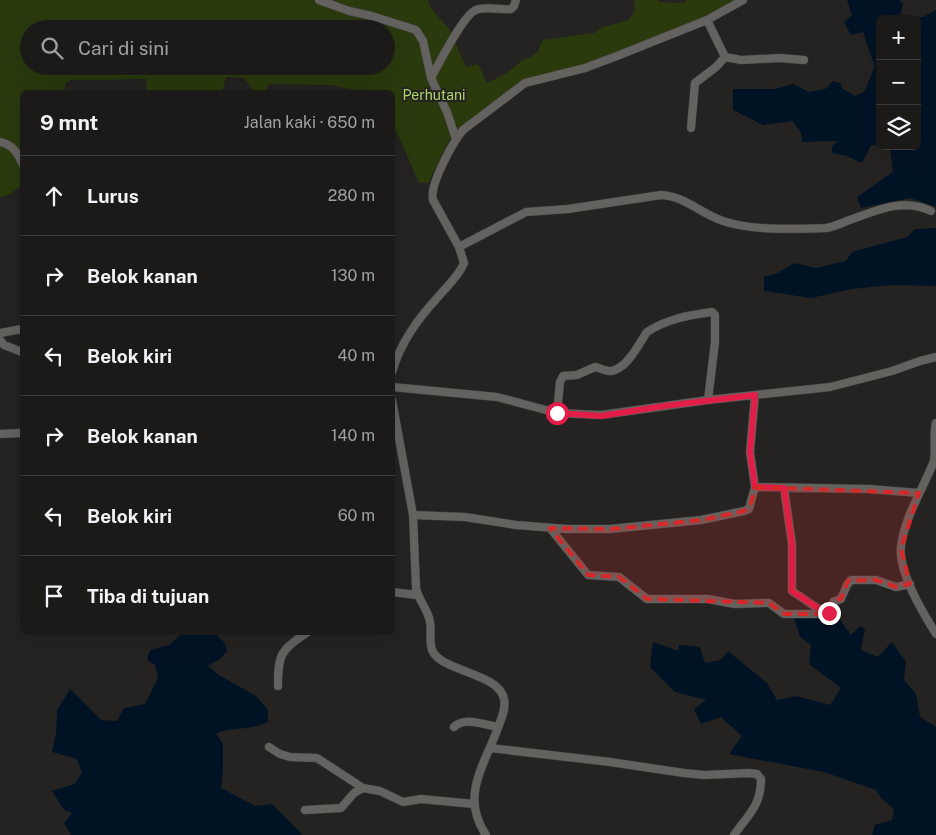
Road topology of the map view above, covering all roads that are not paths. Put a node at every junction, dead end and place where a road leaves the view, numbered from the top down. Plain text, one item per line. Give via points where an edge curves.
1 (319, 0) edge
2 (516, 0) edge
3 (743, 0) edge
4 (385, 20) edge
5 (707, 20) junction
6 (395, 23) edge
7 (725, 57) junction
8 (804, 60) dead end
9 (431, 78) junction
10 (691, 128) dead end
11 (456, 139) junction
12 (0, 142) edge
13 (20, 159) edge
14 (931, 211) dead end
15 (459, 247) junction
16 (20, 329) edge
17 (0, 333) edge
18 (0, 340) edge
19 (20, 351) edge
20 (936, 357) edge
21 (395, 365) edge
22 (395, 387) edge
23 (755, 395) junction
24 (708, 400) junction
25 (557, 413) junction
26 (395, 416) edge
27 (936, 423) edge
28 (20, 433) edge
29 (0, 434) edge
30 (935, 460) edge
31 (755, 487) junction
32 (784, 488) junction
33 (919, 493) junction
34 (413, 515) junction
35 (550, 528) junction
36 (910, 584) junction
37 (395, 592) edge
38 (417, 595) junction
39 (827, 614) junction
40 (936, 634) edge
41 (304, 635) edge
42 (278, 686) dead end
43 (454, 727) dead end
44 (498, 727) junction
45 (269, 747) dead end
46 (490, 748) junction
47 (363, 788) junction
48 (474, 804) junction
49 (305, 810) dead end
50 (486, 835) edge
51 (734, 835) edge

1 - 4 street
2 - 9 street via 511,9 472,11
3 - 5 street
5 - 7 street
5 - 11 street via 585,68 525,84 473,122
6 - 9 street via 416,30 424,41
7 - 8 street
7 - 10 street via 695,83
9 - 11 street
11 - 15 street via 434,182 431,195
12 - 13 street via 15,149
14 - 15 street via 908,204 832,227 751,227 722,221 675,196 661,195 526,212
15 - 21 street via 464,264 462,268 416,323
16 - 17 street
18 - 19 street
20 - 23 street via 830,387
22 - 25 street via 497,397
23 - 24 street
23 - 31 street via 750,452
24 - 25 street via 601,416
24 - 25 street via 714,342 715,315 712,312 677,317 647,332 618,369 606,371 595,367 577,375 563,376
26 - 34 street
27 - 30 street
28 - 29 street
30 - 33 street
31 - 32 street
31 - 35 street via 749,509 701,520 610,529
32 - 33 street
32 - 39 street via 792,544 792,591
33 - 36 street via 901,549 902,564
34 - 35 street via 465,517
34 - 38 street
35 - 39 street via 588,575 619,577 647,599 765,603 784,614
36 - 39 street via 896,586 876,580 851,580 841,599 833,602
36 - 40 street
37 - 38 street
38 - 44 street via 428,613 433,652 481,677 501,692 505,702
41 - 42 street via 284,650 278,664
43 - 44 street via 464,721
44 - 46 street
45 - 47 street via 290,757 316,758
46 - 48 street via 476,780
46 - 51 street via 684,773 757,774 761,779 758,802
47 - 48 street via 380,791 403,802 420,799
47 - 49 street via 341,808
48 - 50 street via 480,827

